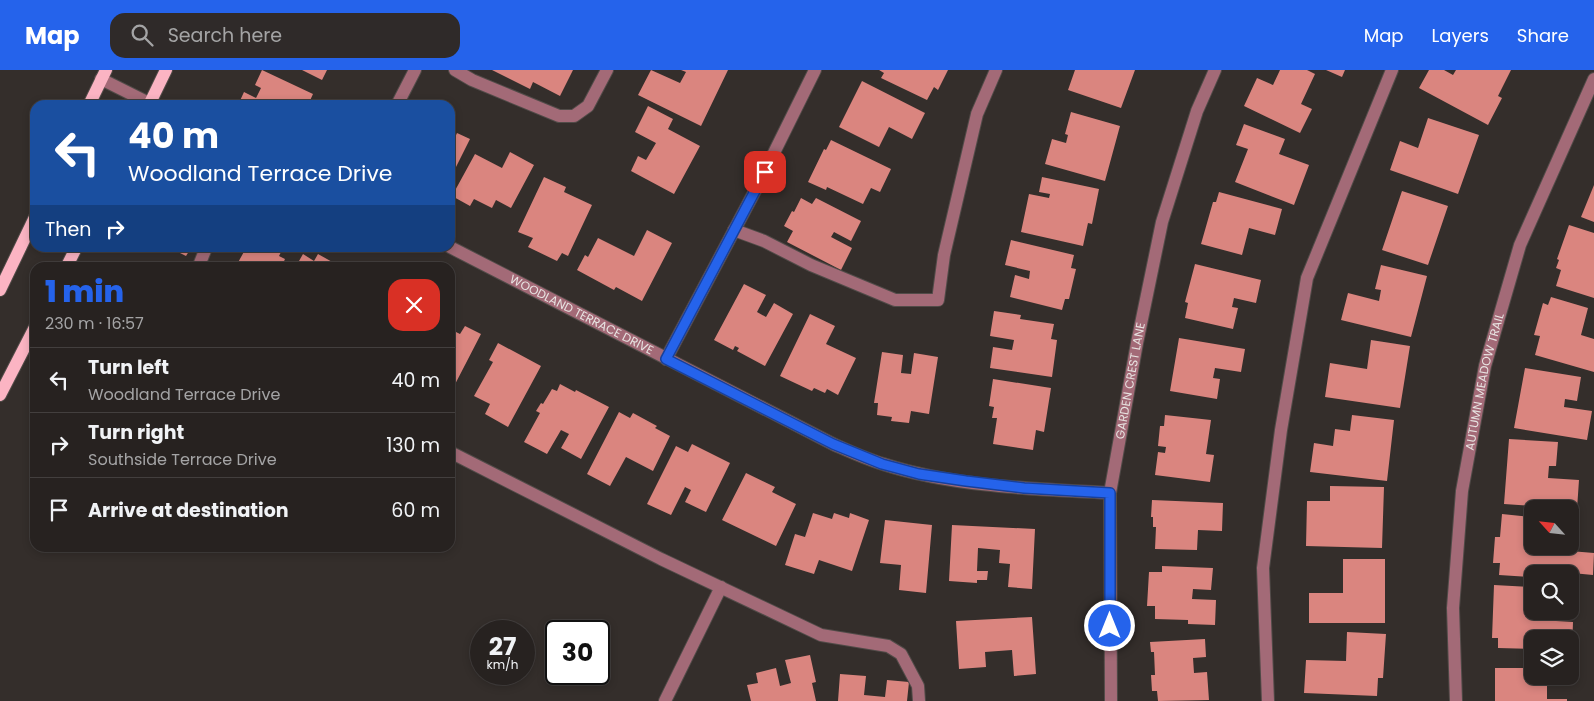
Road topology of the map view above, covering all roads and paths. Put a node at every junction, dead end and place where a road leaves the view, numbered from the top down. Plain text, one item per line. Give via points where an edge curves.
1 (166, 70) edge
2 (415, 70) edge
3 (455, 70) edge
4 (607, 70) edge
5 (815, 70) edge
6 (996, 70) edge
7 (1215, 70) edge
8 (1392, 70) edge
9 (103, 74) edge
10 (1594, 80) edge
11 (90, 100) edge
12 (144, 100) edge
13 (152, 100) edge
14 (400, 100) edge
15 (30, 227) edge
16 (734, 230) junction
17 (455, 250) edge
18 (0, 290) edge
19 (30, 337) edge
20 (666, 359) junction
21 (0, 395) edge
22 (455, 454) edge
23 (1110, 493) junction
24 (721, 587) junction
25 (665, 701) edge
26 (919, 701) edge
27 (1111, 701) edge
28 (1268, 701) edge
29 (1456, 701) edge

1 - 13 main road
2 - 14 street
3 - 4 street via 559,116 574,116 588,106
5 - 16 street
6 - 16 street via 977,114 944,255 938,300 895,300
7 - 23 street, GARDEN CREST LANE via 1197,111 1162,222
8 - 28 street via 1307,278 1281,430 1263,568
9 - 11 main road
9 - 12 street
10 - 29 street, AUTUMN MEADOW TRAIL via 1520,245 1486,366 1462,491 1453,608
15 - 18 main road
16 - 20 street
17 - 20 street, WOODLAND TERRACE DRIVE
19 - 21 main road
20 - 23 street, WOODLAND TERRACE DRIVE via 833,444 882,464 966,481
22 - 24 street
23 - 27 street, GARDEN CREST LANE
24 - 25 street
24 - 26 street via 821,635 888,646 901,654 918,686

